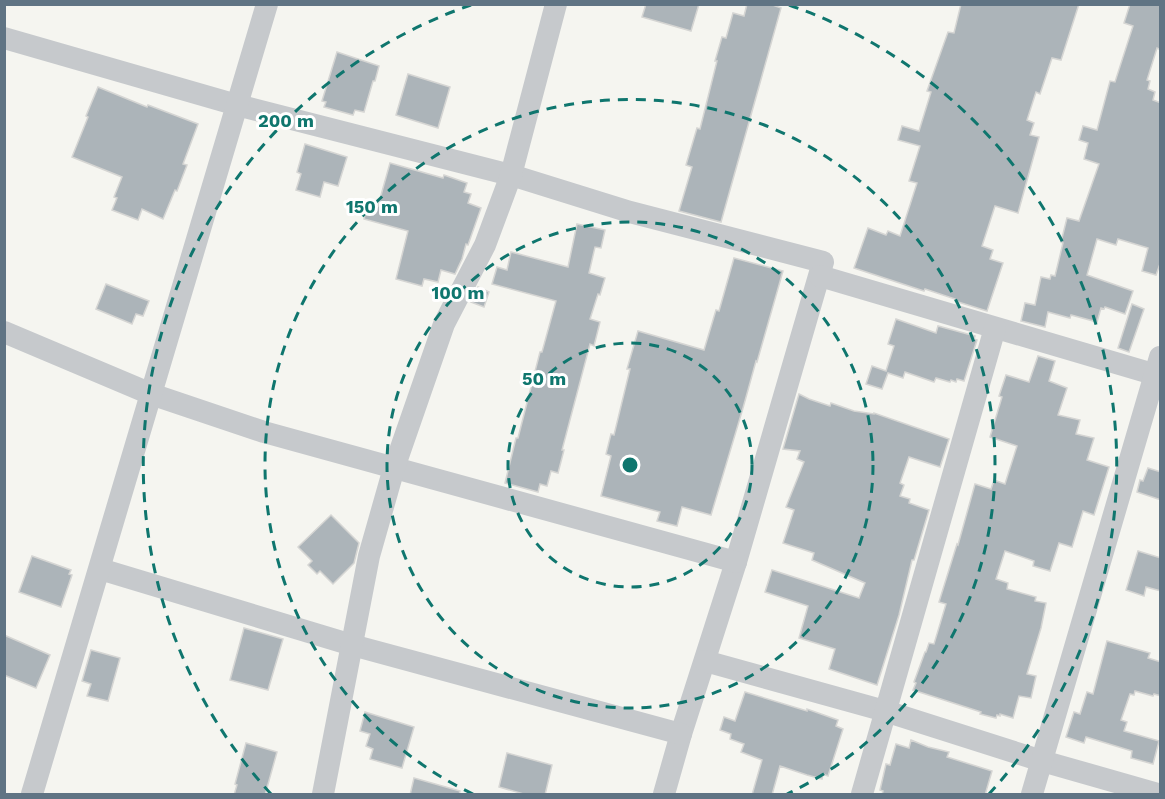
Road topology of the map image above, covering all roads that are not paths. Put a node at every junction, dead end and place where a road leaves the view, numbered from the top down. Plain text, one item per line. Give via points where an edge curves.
1 (267, 4) edge
2 (556, 4) edge
3 (4, 38) edge
4 (237, 105) junction
5 (511, 175) junction
6 (820, 276) junction
7 (995, 328) junction
8 (4, 332) edge
9 (1159, 370) edge
10 (150, 394) junction
11 (394, 468) junction
12 (736, 562) junction
13 (100, 569) junction
14 (352, 645) junction
15 (705, 661) junction
16 (885, 711) junction
17 (681, 734) junction
18 (1042, 761) junction
19 (32, 795) edge
20 (323, 795) edge
21 (664, 795) edge
22 (862, 795) edge
23 (1032, 795) edge
24 (1158, 795) edge

1 - 4 street
2 - 5 street
3 - 4 street
4 - 5 street
4 - 10 street
5 - 6 street via 630,212 823,262
5 - 11 street via 485,245 444,324
6 - 7 street
6 - 12 street
7 - 9 street
7 - 16 street
8 - 10 street
9 - 18 street
10 - 11 street via 264,432
10 - 13 street
11 - 12 street
11 - 14 street via 369,556
12 - 15 street
13 - 14 street
13 - 19 street
14 - 17 street
14 - 20 street
15 - 16 street
15 - 17 street
16 - 18 street
16 - 22 street
17 - 21 street
18 - 23 street
18 - 24 street

